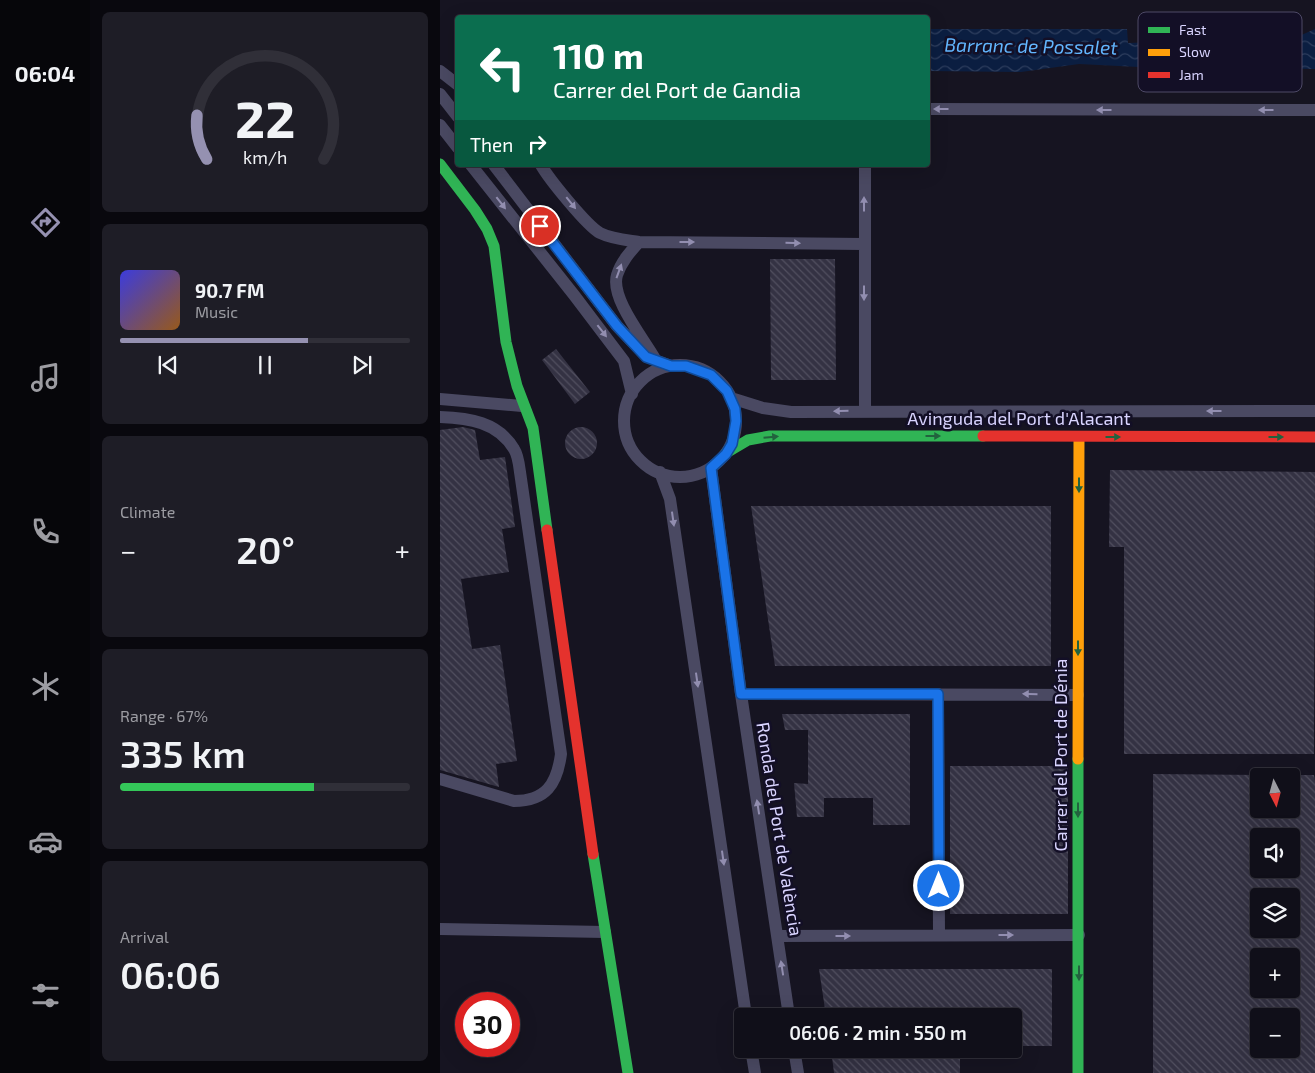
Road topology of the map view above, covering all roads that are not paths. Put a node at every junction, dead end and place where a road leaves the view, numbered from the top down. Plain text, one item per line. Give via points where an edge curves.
1 (440, 71) edge
2 (455, 83) edge
3 (440, 94) edge
4 (930, 109) edge
5 (1315, 110) edge
6 (455, 113) edge
7 (440, 126) edge
8 (455, 144) edge
9 (440, 164) edge
10 (473, 167) edge
11 (496, 167) edge
12 (544, 167) edge
13 (865, 167) edge
14 (638, 242) junction
15 (864, 244) junction
16 (656, 361) junction
17 (671, 366) junction
18 (632, 394) junction
19 (731, 398) junction
20 (440, 399) edge
21 (522, 406) junction
22 (865, 411) junction
23 (1315, 411) edge
24 (440, 417) edge
25 (1079, 436) junction
26 (1315, 437) edge
27 (726, 454) junction
28 (711, 468) junction
29 (660, 472) junction
30 (741, 694) junction
31 (938, 694) junction
32 (1078, 695) junction
33 (440, 779) edge
34 (440, 929) edge
35 (605, 932) junction
36 (939, 935) junction
37 (1079, 935) junction
38 (777, 936) junction
39 (745, 1008) edge
40 (788, 1008) edge
41 (752, 1058) edge
42 (796, 1058) edge
43 (628, 1073) edge
44 (755, 1073) edge
45 (798, 1073) edge
46 (1078, 1073) edge

1 - 2 street
3 - 6 street
5 -> 4 street
7 - 8 street
9 - 21 street via 493,241 505,334
10 -> 18 street via 624,360
11 - 16 street via 617,326 646,357
12 -> 14 street via 585,221 600,233
15 -> 13 street
14 -> 15 street
16 -> 14 street via 616,288 621,264
15 -> 22 street
16 - 17 street
17 - 18 street via 644,378
17 - 19 street via 686,366 711,375
18 - 29 street via 626,405 624,421 627,440 646,466
22 -> 19 street, Avinguda del Port d'Alacant via 791,412
19 - 27 street via 736,421 732,444
20 - 21 street
21 - 35 street via 533,428
23 -> 22 street, Avinguda del Port d'Alacant
24 - 33 street via 485,422 503,434 515,450 561,754 559,772 552,786 537,798 526,801 514,801
25 -> 26 street, Avinguda del Port d'Alacant
27 -> 25 street, Avinguda del Port d'Alacant via 748,440 770,436
25 -> 32 street, Carrer del Port de Dénia
27 - 28 street
28 - 29 street via 690,477 667,476
28 - 30 street, Ronda del Port de València
29 -> 39 street via 670,499
30 - 31 street
38 -> 30 street, Ronda del Port de València
32 -> 31 street
31 - 36 street
32 -> 37 street, Carrer del Port de Dénia
34 - 35 street
35 - 43 street
36 -> 37 street
38 -> 36 street
37 -> 46 street, Carrer del Port de Dénia
40 -> 38 street, Ronda del Port de València
41 - 44 street
42 - 45 street

